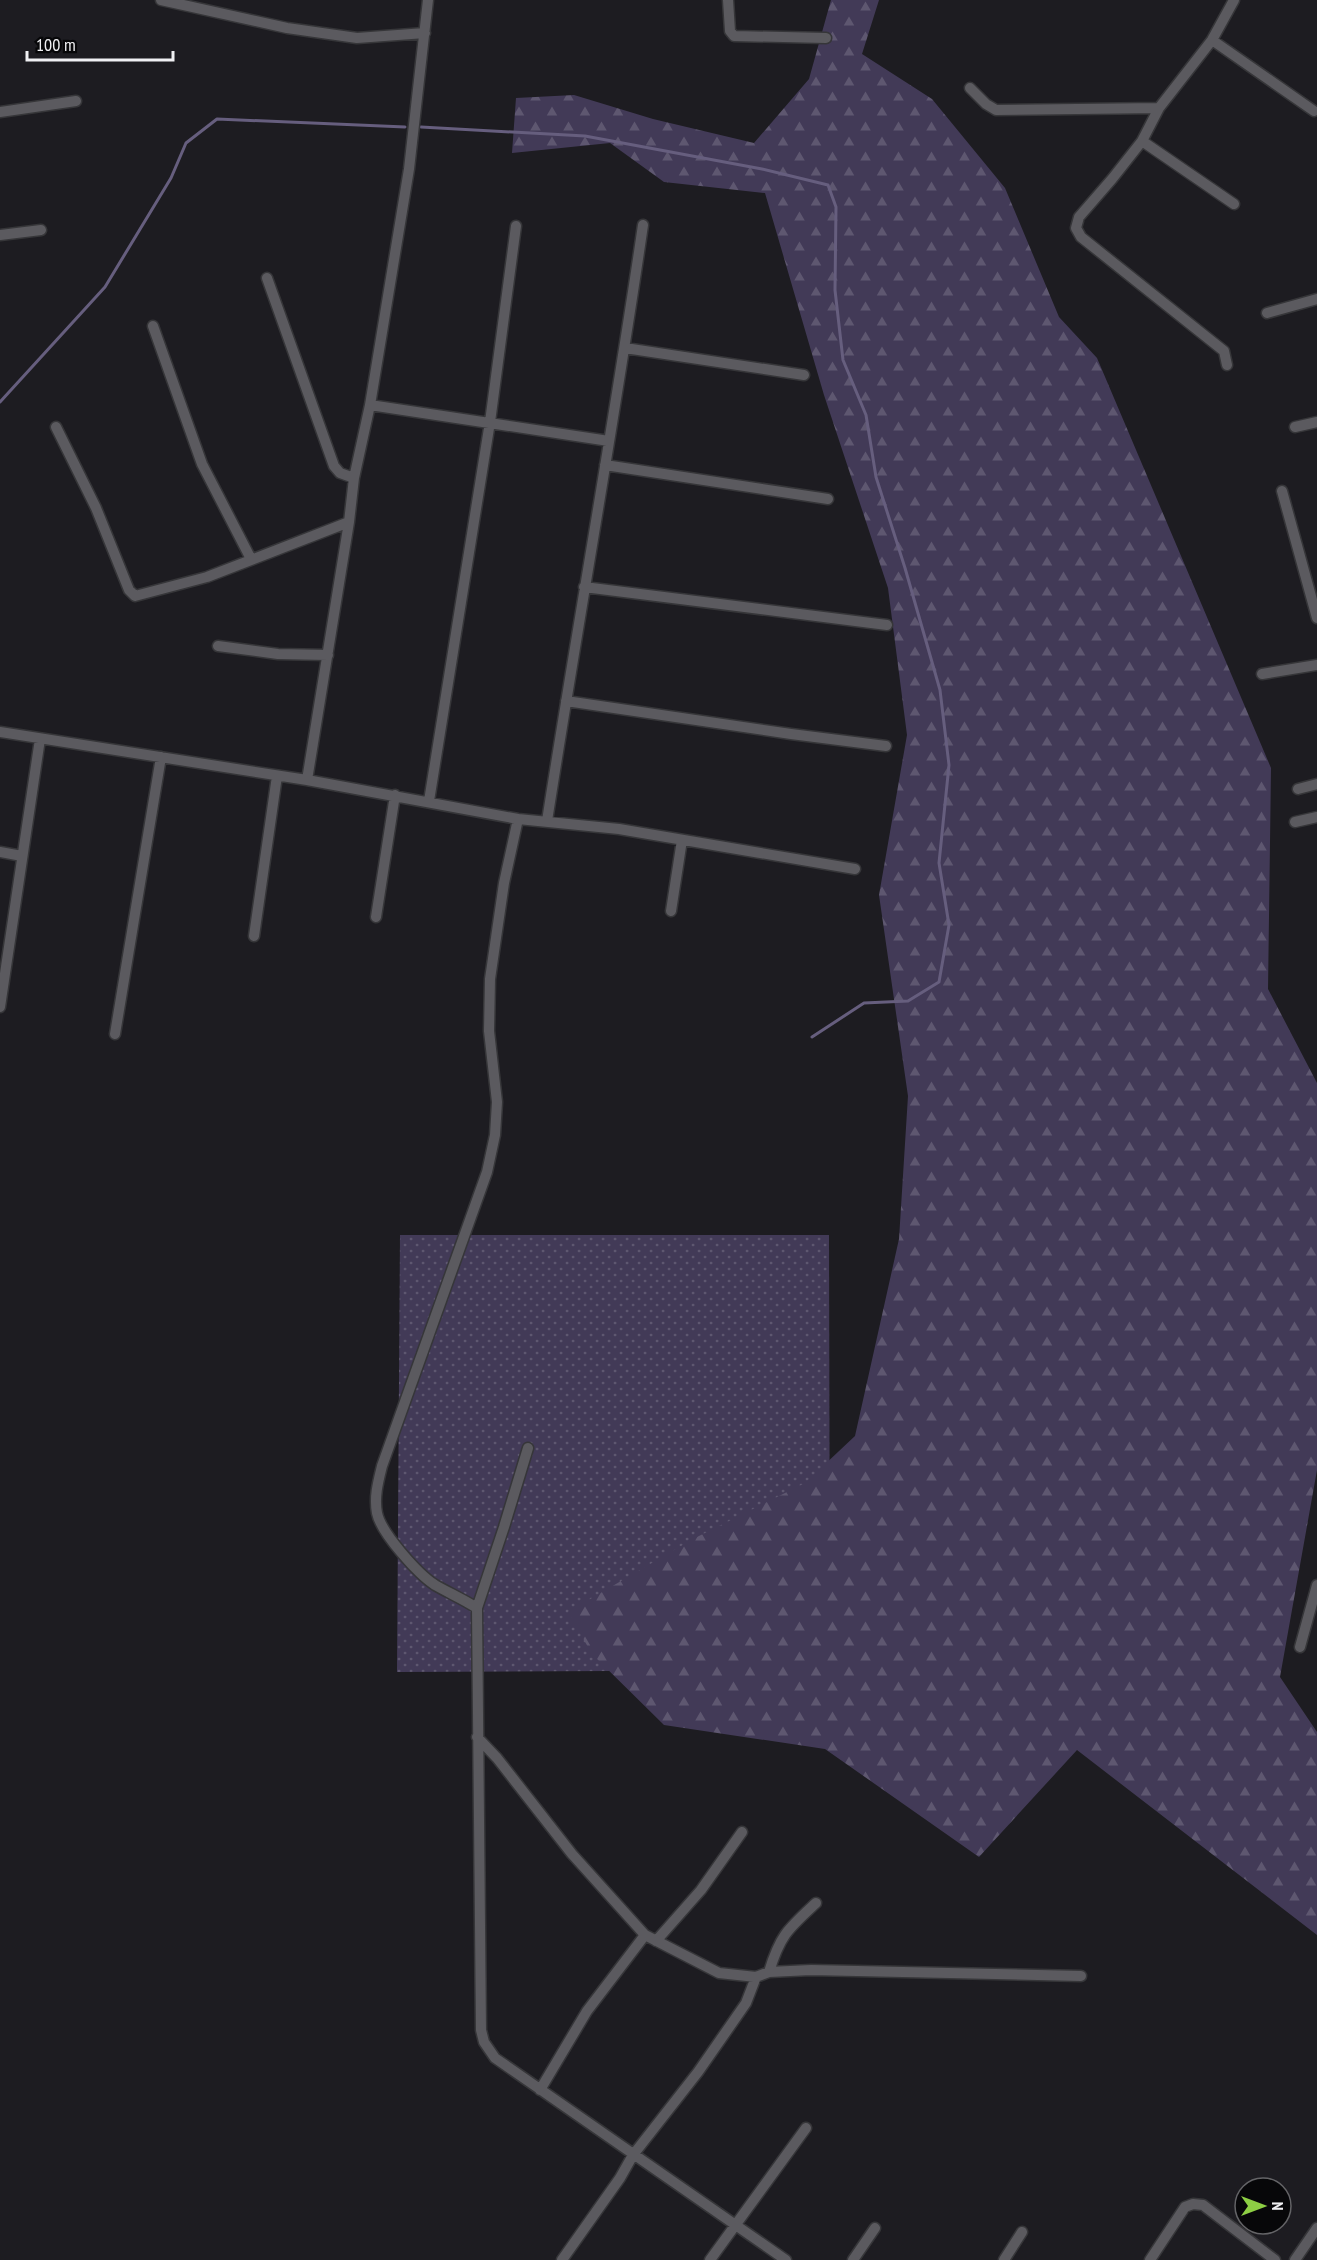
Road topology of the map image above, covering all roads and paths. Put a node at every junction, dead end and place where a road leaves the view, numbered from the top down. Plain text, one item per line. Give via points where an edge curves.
1 (161, 0) edge
2 (428, 0) edge
3 (728, 0) edge
4 (1234, 0) edge
5 (425, 33) junction
6 (826, 38) dead end
7 (1212, 40) junction
8 (970, 88) dead end
9 (76, 101) dead end
10 (1159, 108) junction
11 (1314, 111) dead end
12 (0, 112) edge
13 (1142, 141) junction
14 (1234, 204) dead end
15 (643, 225) dead end
16 (516, 226) dead end
17 (41, 230) dead end
18 (0, 235) edge
19 (267, 278) dead end
20 (1317, 299) edge
21 (1267, 313) dead end
22 (153, 326) dead end
23 (625, 348) junction
24 (1227, 364) dead end
25 (804, 375) dead end
26 (369, 405) junction
27 (490, 422) junction
28 (1317, 422) edge
29 (56, 427) dead end
30 (1295, 427) dead end
31 (609, 441) junction
32 (605, 465) junction
33 (354, 478) junction
34 (1282, 491) dead end
35 (828, 499) dead end
36 (349, 522) junction
37 (251, 559) junction
38 (584, 587) junction
39 (1317, 618) edge
40 (887, 625) dead end
41 (218, 646) dead end
42 (328, 655) junction
43 (1317, 665) edge
44 (1262, 674) dead end
45 (566, 701) junction
46 (0, 732) edge
47 (40, 739) junction
48 (886, 746) dead end
49 (161, 757) junction
50 (277, 776) junction
51 (307, 780) junction
52 (1317, 784) edge
53 (1298, 789) dead end
54 (395, 795) junction
55 (429, 801) junction
56 (1317, 817) edge
57 (518, 819) junction
58 (547, 821) junction
59 (1295, 822) dead end
60 (682, 840) junction
61 (0, 852) edge
62 (22, 856) junction
63 (855, 869) dead end
64 (671, 911) dead end
65 (376, 917) dead end
66 (254, 936) dead end
67 (2, 975) edge
68 (0, 1007) edge
69 (115, 1034) dead end
70 (528, 1448) dead end
71 (1317, 1585) edge
72 (477, 1608) junction
73 (1300, 1647) dead end
74 (477, 1737) junction
75 (742, 1832) dead end
76 (816, 1903) dead end
77 (645, 1935) junction
78 (656, 1941) junction
79 (769, 1972) junction
80 (1081, 1976) dead end
81 (756, 1977) junction
82 (540, 2090) junction
83 (806, 2128) dead end
84 (633, 2155) junction
85 (734, 2225) junction
86 (875, 2228) dead end
87 (1317, 2228) edge
88 (1022, 2232) dead end
89 (562, 2260) edge
90 (710, 2260) edge
91 (786, 2260) edge
92 (854, 2260) edge
93 (1004, 2260) edge
94 (1150, 2260) edge
95 (1275, 2260) edge
96 (1295, 2260) edge

1 - 5 street via 287,28 357,38
2 - 5 street
3 - 6 street via 730,31 734,36
4 - 7 street
5 - 26 street via 409,169
7 - 10 street
7 - 11 street
8 - 10 street via 996,110
9 - 12 street
10 - 13 street
13 - 14 street
13 - 24 street via 1078,217 1076,228 1081,237 1224,351
15 - 23 street
16 - 27 street
17 - 18 street
19 - 33 street via 334,466
20 - 21 street
22 - 37 street via 202,464
23 - 25 street
23 - 31 street
26 - 27 street
26 - 33 street
27 - 31 street
27 - 55 street
28 - 30 street
29 - 37 street via 135,596 207,577
31 - 32 street
32 - 35 street
32 - 38 street
33 - 36 street
34 - 39 street
36 - 37 street
36 - 42 street
38 - 40 street
38 - 45 street
41 - 42 street via 278,654
42 - 51 street
43 - 44 street
45 - 48 street
45 - 58 street
46 - 47 street
47 - 49 street
47 - 62 street
49 - 50 street
49 - 69 street
50 - 51 street
50 - 66 street
51 - 54 street
52 - 53 street
54 - 55 street
54 - 65 street
55 - 57 street
56 - 59 street
57 - 58 street
57 - 72 street via 490,980 489,1031 497,1102 495,1135 487,1172 375,1495 377,1515 384,1529 410,1562 434,1584
58 - 60 street
60 - 63 street
60 - 64 street
61 - 62 street
62 - 67 street
67 - 68 street
70 - 72 street
71 - 73 street
72 - 74 street
74 - 77 street via 572,1854
74 - 82 street via 481,2030 495,2058
75 - 78 street via 701,1890
76 - 79 street via 787,1930
77 - 78 street
77 - 82 street via 586,2011
78 - 81 street via 719,1973
79 - 80 street via 948,1971
79 - 81 street
81 - 84 street via 746,2003
82 - 84 street
83 - 85 street
84 - 85 street
84 - 89 street
85 - 90 street
85 - 91 street
86 - 92 street
87 - 96 street
88 - 93 street
94 - 95 street via 1185,2207 1193,2204 1203,2205

